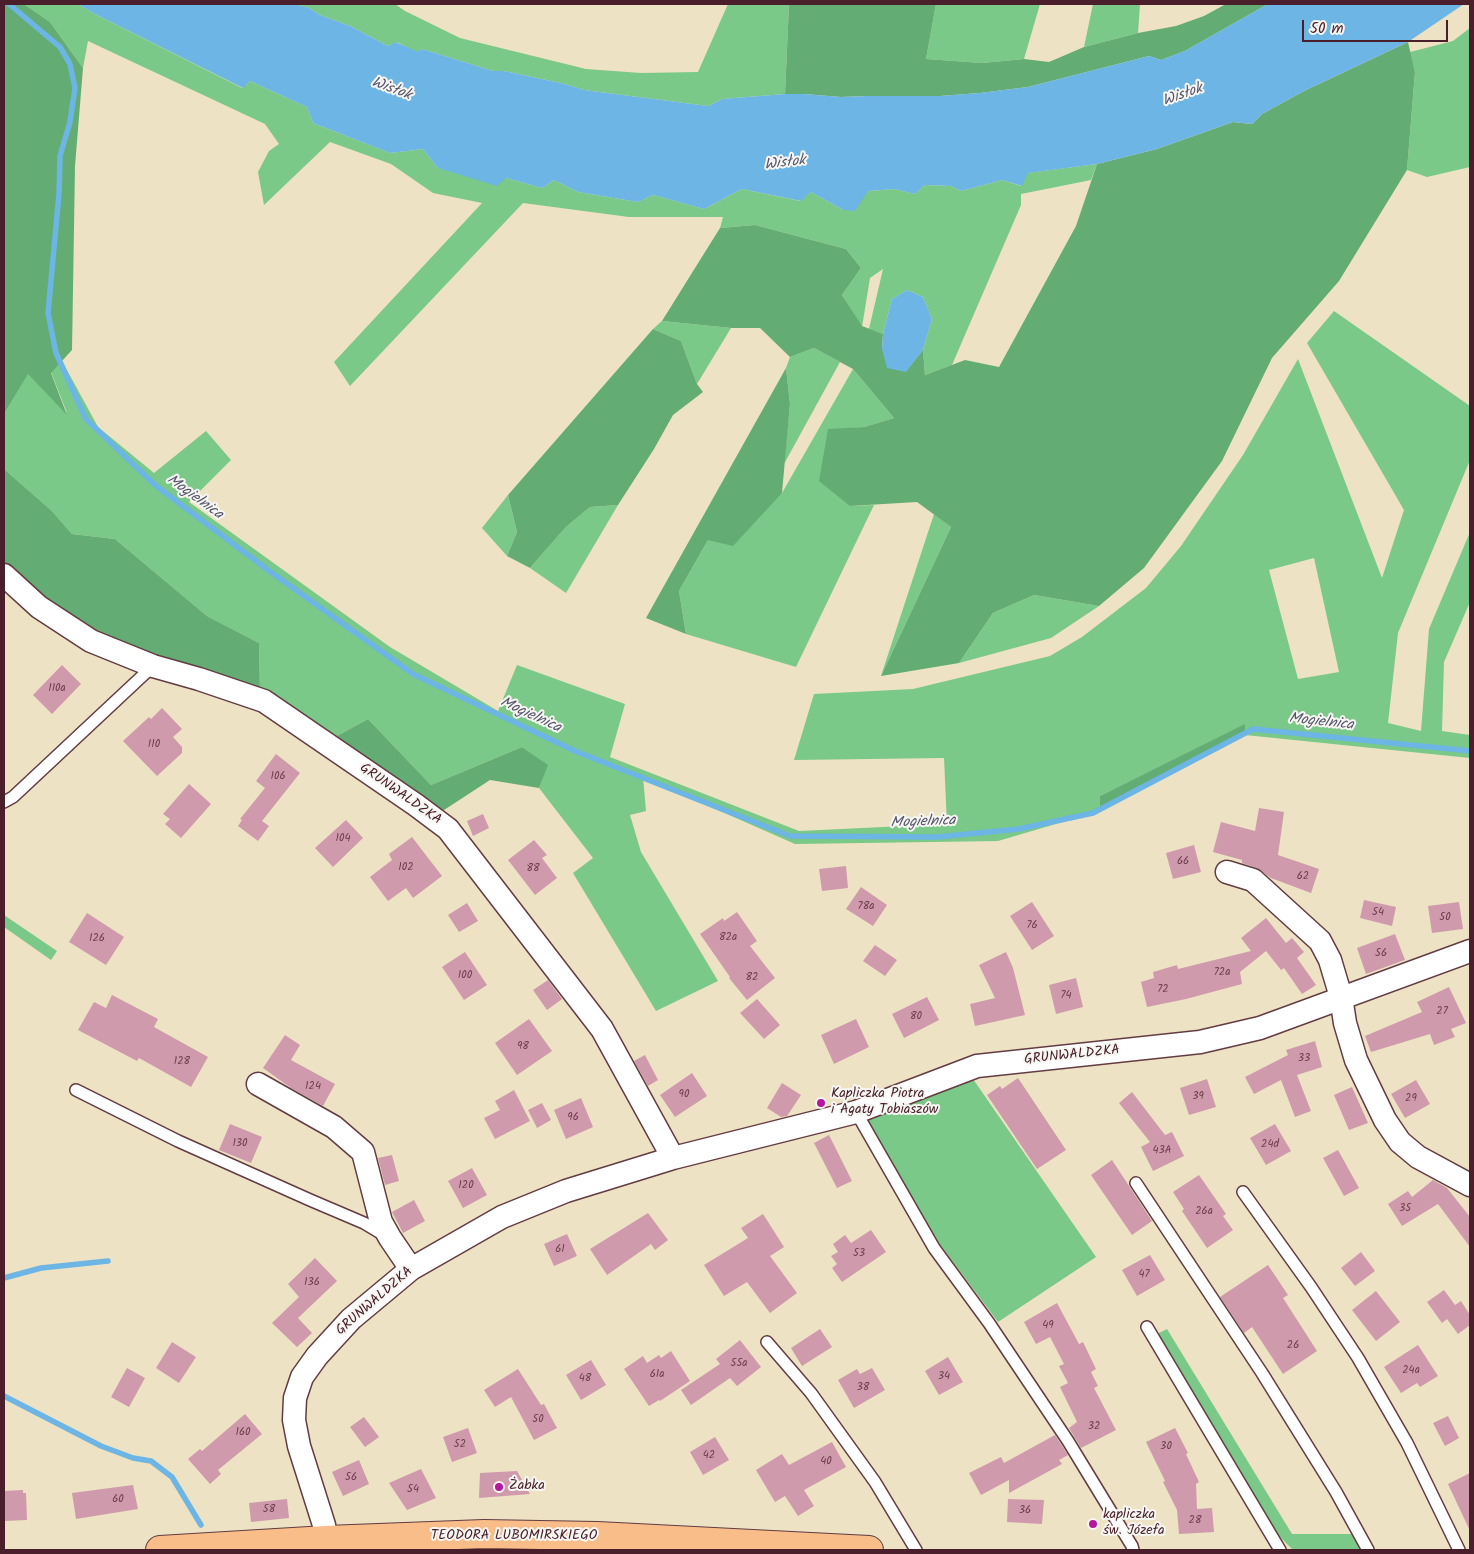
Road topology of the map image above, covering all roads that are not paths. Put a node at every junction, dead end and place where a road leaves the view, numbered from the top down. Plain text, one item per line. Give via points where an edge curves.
1 (4, 575) edge
2 (153, 666) junction
3 (4, 802) edge
4 (1227, 872) dead end
5 (1470, 951) edge
6 (1341, 997) junction
7 (258, 1084) dead end
8 (76, 1090) dead end
9 (856, 1112) junction
10 (673, 1158) junction
11 (1136, 1183) dead end
12 (1470, 1185) edge
13 (1243, 1192) dead end
14 (390, 1238) junction
15 (411, 1269) junction
16 (1147, 1327) dead end
17 (767, 1342) dead end
18 (326, 1540) junction
19 (597, 1543) edge
20 (377, 1544) edge
21 (726, 1547) edge
22 (160, 1550) edge
23 (869, 1550) edge
24 (916, 1550) edge
25 (1132, 1550) edge
26 (1280, 1550) edge
27 (1368, 1550) edge
28 (1460, 1550) edge

1 - 2 street, GRUNWALDZKA via 39,607 91,641
2 - 3 lane
2 - 10 street, GRUNWALDZKA via 264,701 448,829 602,1029
4 - 6 street via 1252,880 1320,941 1330,960
5 - 6 street, GRUNWALDZKA
6 - 9 street, GRUNWALDZKA via 1260,1028 1200,1042 977,1066
6 - 12 street via 1356,1060 1396,1137 1418,1157
7 - 14 street via 334,1127 363,1152 381,1222
8 - 14 lane
9 - 10 street, GRUNWALDZKA
9 - 25 lane via 934,1248 1068,1441
10 - 15 street, GRUNWALDZKA via 566,1191 502,1217
11 - 27 lane via 1262,1373
13 - 28 lane via 1358,1358 1407,1444
14 - 15 street
15 - 18 street, GRUNWALDZKA via 351,1320 317,1356 302,1377 295,1398 294,1420 299,1446
16 - 26 lane
17 - 24 lane via 811,1393 875,1482
18 - 20 highway, TEODORA LUBOMIRSKIEGO
18 - 22 highway, TEODORA LUBOMIRSKIEGO
19 - 20 highway, TEODORA LUBOMIRSKIEGO via 484,1534
19 - 21 highway, TEODORA LUBOMIRSKIEGO
21 - 23 highway, TEODORA LUBOMIRSKIEGO

